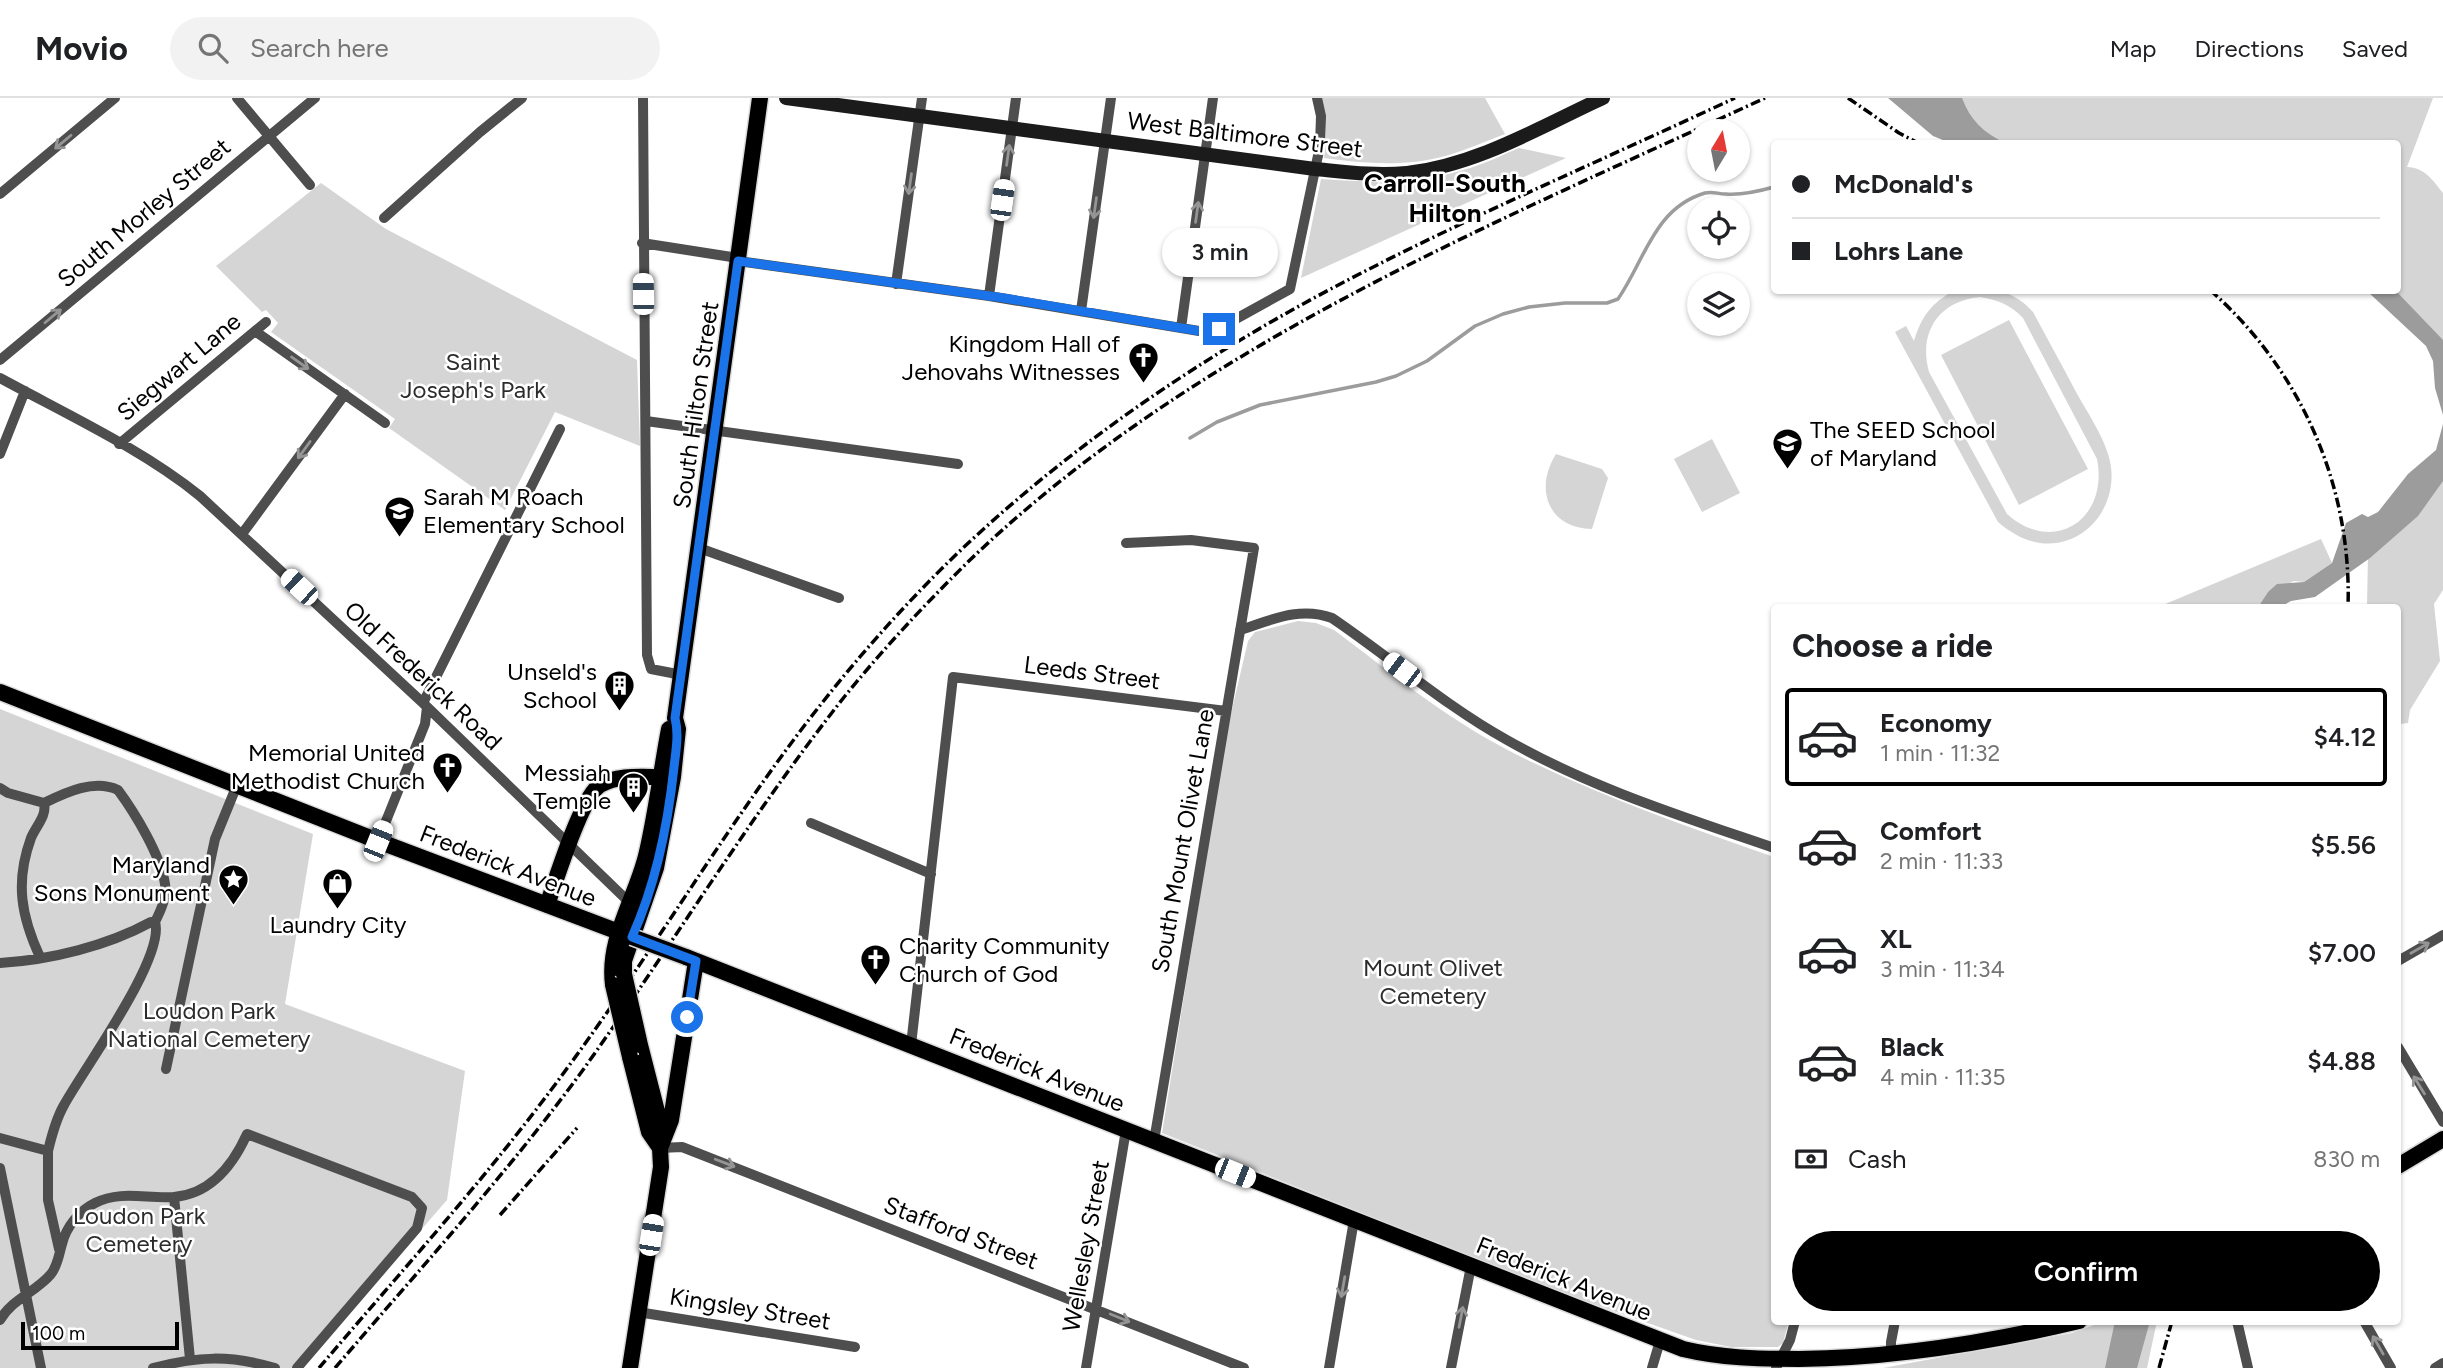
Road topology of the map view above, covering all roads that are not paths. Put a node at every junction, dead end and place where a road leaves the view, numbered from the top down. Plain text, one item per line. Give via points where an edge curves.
1 (115, 98) edge
2 (237, 98) edge
3 (315, 98) edge
4 (522, 98) edge
5 (643, 98) edge
6 (760, 98) edge
7 (786, 98) edge
8 (922, 98) edge
9 (1016, 98) edge
10 (1111, 98) edge
11 (1213, 98) edge
12 (1317, 98) edge
13 (1603, 98) edge
14 (919, 116) junction
15 (1012, 128) junction
16 (269, 136) junction
17 (1105, 141) junction
18 (1205, 154) junction
19 (1315, 169) junction
20 (310, 185) dead end
21 (0, 194) edge
22 (384, 218) dead end
23 (642, 243) junction
24 (738, 259) junction
25 (896, 284) junction
26 (989, 296) junction
27 (1082, 311) junction
28 (266, 322) dead end
29 (1181, 328) junction
30 (255, 331) junction
31 (0, 360) edge
32 (0, 378) edge
33 (25, 391) junction
34 (345, 394) junction
35 (646, 421) junction
36 (386, 423) dead end
37 (560, 429) dead end
38 (716, 430) junction
39 (119, 444) junction
40 (0, 454) edge
41 (958, 464) dead end
42 (242, 534) junction
43 (1126, 543) dead end
44 (699, 548) junction
45 (839, 598) dead end
46 (1240, 630) junction
47 (682, 675) junction
48 (0, 692) edge
49 (425, 705) junction
50 (1226, 711) junction
51 (666, 777) junction
52 (237, 785) junction
53 (0, 788) edge
54 (44, 803) junction
55 (811, 823) dead end
56 (378, 841) junction
57 (570, 845) junction
58 (1771, 847) edge
59 (931, 874) junction
60 (631, 904) junction
61 (547, 905) junction
62 (155, 922) junction
63 (625, 934) junction
64 (2443, 934) edge
65 (40, 957) junction
66 (691, 959) junction
67 (2401, 959) edge
68 (0, 963) edge
69 (911, 1045) junction
70 (2401, 1052) edge
71 (166, 1069) dead end
72 (2443, 1122) edge
73 (1126, 1130) junction
74 (0, 1138) edge
75 (2443, 1139) edge
76 (1154, 1141) junction
77 (660, 1148) junction
78 (48, 1151) junction
79 (2401, 1164) edge
80 (0, 1168) edge
81 (174, 1197) junction
82 (1354, 1220) junction
83 (60, 1252) junction
84 (1471, 1266) junction
85 (25, 1294) junction
86 (1097, 1308) junction
87 (639, 1312) junction
88 (0, 1321) edge
89 (1793, 1325) edge
90 (1894, 1325) edge
91 (2060, 1325) edge
92 (2238, 1325) edge
93 (2366, 1325) edge
94 (1660, 1341) junction
95 (855, 1347) dead end
96 (1891, 1355) junction
97 (190, 1359) junction
98 (1779, 1363) edge
99 (2443, 1363) edge
100 (40, 1368) edge
101 (153, 1368) edge
102 (275, 1368) edge
103 (297, 1368) edge
104 (630, 1368) edge
105 (1086, 1368) edge
106 (1244, 1368) edge
107 (1329, 1368) edge
108 (1451, 1368) edge
109 (1652, 1368) edge
110 (2248, 1368) edge
111 (2391, 1368) edge
112 (2435, 1368) edge

1 -> 21 street
2 - 16 street
3 - 16 street, South Morley Street
4 - 22 street
5 - 23 street
6 - 24 main road, South Hilton Street
7 - 14 main road, West Baltimore Street
8 - 14 street
9 - 15 street
10 - 17 street
11 - 18 street
12 - 19 street via 1322,132
13 - 19 main road, West Baltimore Street via 1503,145 1430,170 1383,174
14 - 15 main road, West Baltimore Street
14 -> 25 street
15 - 17 main road, West Baltimore Street
26 -> 15 street
16 - 20 street
31 -> 16 street, South Morley Street
17 - 18 main road, West Baltimore Street
17 -> 27 street
18 - 19 main road, West Baltimore Street
29 -> 18 street
19 - 29 street via 1290,289 1219,329
23 - 24 street
23 - 35 street
24 - 25 street
24 - 38 main road, South Hilton Street
25 - 26 street
26 - 27 street
27 - 29 street
28 - 30 street, Siegwart Lane
30 -> 34 street
30 - 39 street, Siegwart Lane
32 - 33 street, Old Frederick Road
33 - 39 street, Old Frederick Road
33 - 40 street
34 - 36 street
34 -> 42 street
35 - 38 street
35 - 47 street via 648,664 650,669
37 - 49 street
38 - 41 street
38 - 44 main road, South Hilton Street
39 - 42 street, Old Frederick Road via 186,485
42 - 49 street, Old Frederick Road
43 - 46 street, South Mount Olivet Lane via 1191,540 1254,548
44 - 45 street
44 - 47 main road, South Hilton Street
46 - 50 street, South Mount Olivet Lane
46 - 58 street via 1298,612 1320,613 1439,698 1534,755 1662,809
47 - 51 main road, South Hilton Street via 675,718 669,727
48 - 52 main road, Frederick Avenue
49 - 56 street via 425,724
49 - 57 street, Old Frederick Road
50 - 59 street, Leeds Street via 953,677
50 - 76 street, South Mount Olivet Lane
51 - 57 main road via 625,777 598,786 583,808
51 - 60 main road, South Hilton Street
51 - 63 main road, South Hilton Street via 656,868
52 - 56 main road, Frederick Avenue
52 - 71 street via 215,839
53 - 54 street
54 - 62 street via 73,789 107,785 118,790 157,858 166,886
54 - 65 street via 23,874 23,916
55 - 59 street
56 - 61 main road, Frederick Avenue
57 - 60 street, Old Frederick Road
57 - 61 main road
59 - 69 street
60 - 63 main road, South Hilton Street
61 - 63 main road, Frederick Avenue
62 - 65 street via 86,947
62 - 78 street via 156,935 138,980 64,1105
63 - 66 main road, Frederick Avenue, bridge
63 - 77 main road, South Hilton Street, bridge via 612,954 649,1132
67 -> 64 street
65 - 68 street
66 - 69 main road, Frederick Avenue
66 - 77 main road via 671,1120
69 - 73 main road, Frederick Avenue
72 -> 70 street
73 - 76 main road, Frederick Avenue
73 - 86 street, Wellesley Street
74 - 78 street
75 - 79 main road
76 - 82 main road, Frederick Avenue
77 -> 86 street, Stafford Street via 682,1147
77 - 87 main road
78 - 83 street via 48,1200
80 - 85 street
81 - 83 street via 122,1195 98,1202 71,1224
81 - 97 street
81 - 103 street via 217,1179 234,1160 247,1134 418,1202 422,1213 417,1228
82 - 84 main road, Frederick Avenue
82 -> 107 street
83 - 85 street via 51,1275
84 - 94 main road, Frederick Avenue
108 -> 84 street
85 - 88 street
85 - 100 street
86 - 105 street, Wellesley Street
86 -> 106 street, Stafford Street
87 - 95 street, Kingsley Street
87 - 104 main road
89 - 98 street
90 - 96 street
91 - 96 main road, Frederick Avenue
92 - 110 street
111 -> 93 street
94 - 98 main road, Frederick Avenue via 1703,1354
94 - 109 street
96 - 98 main road, Frederick Avenue
97 - 101 street
97 - 102 street via 224,1358
99 - 112 street

